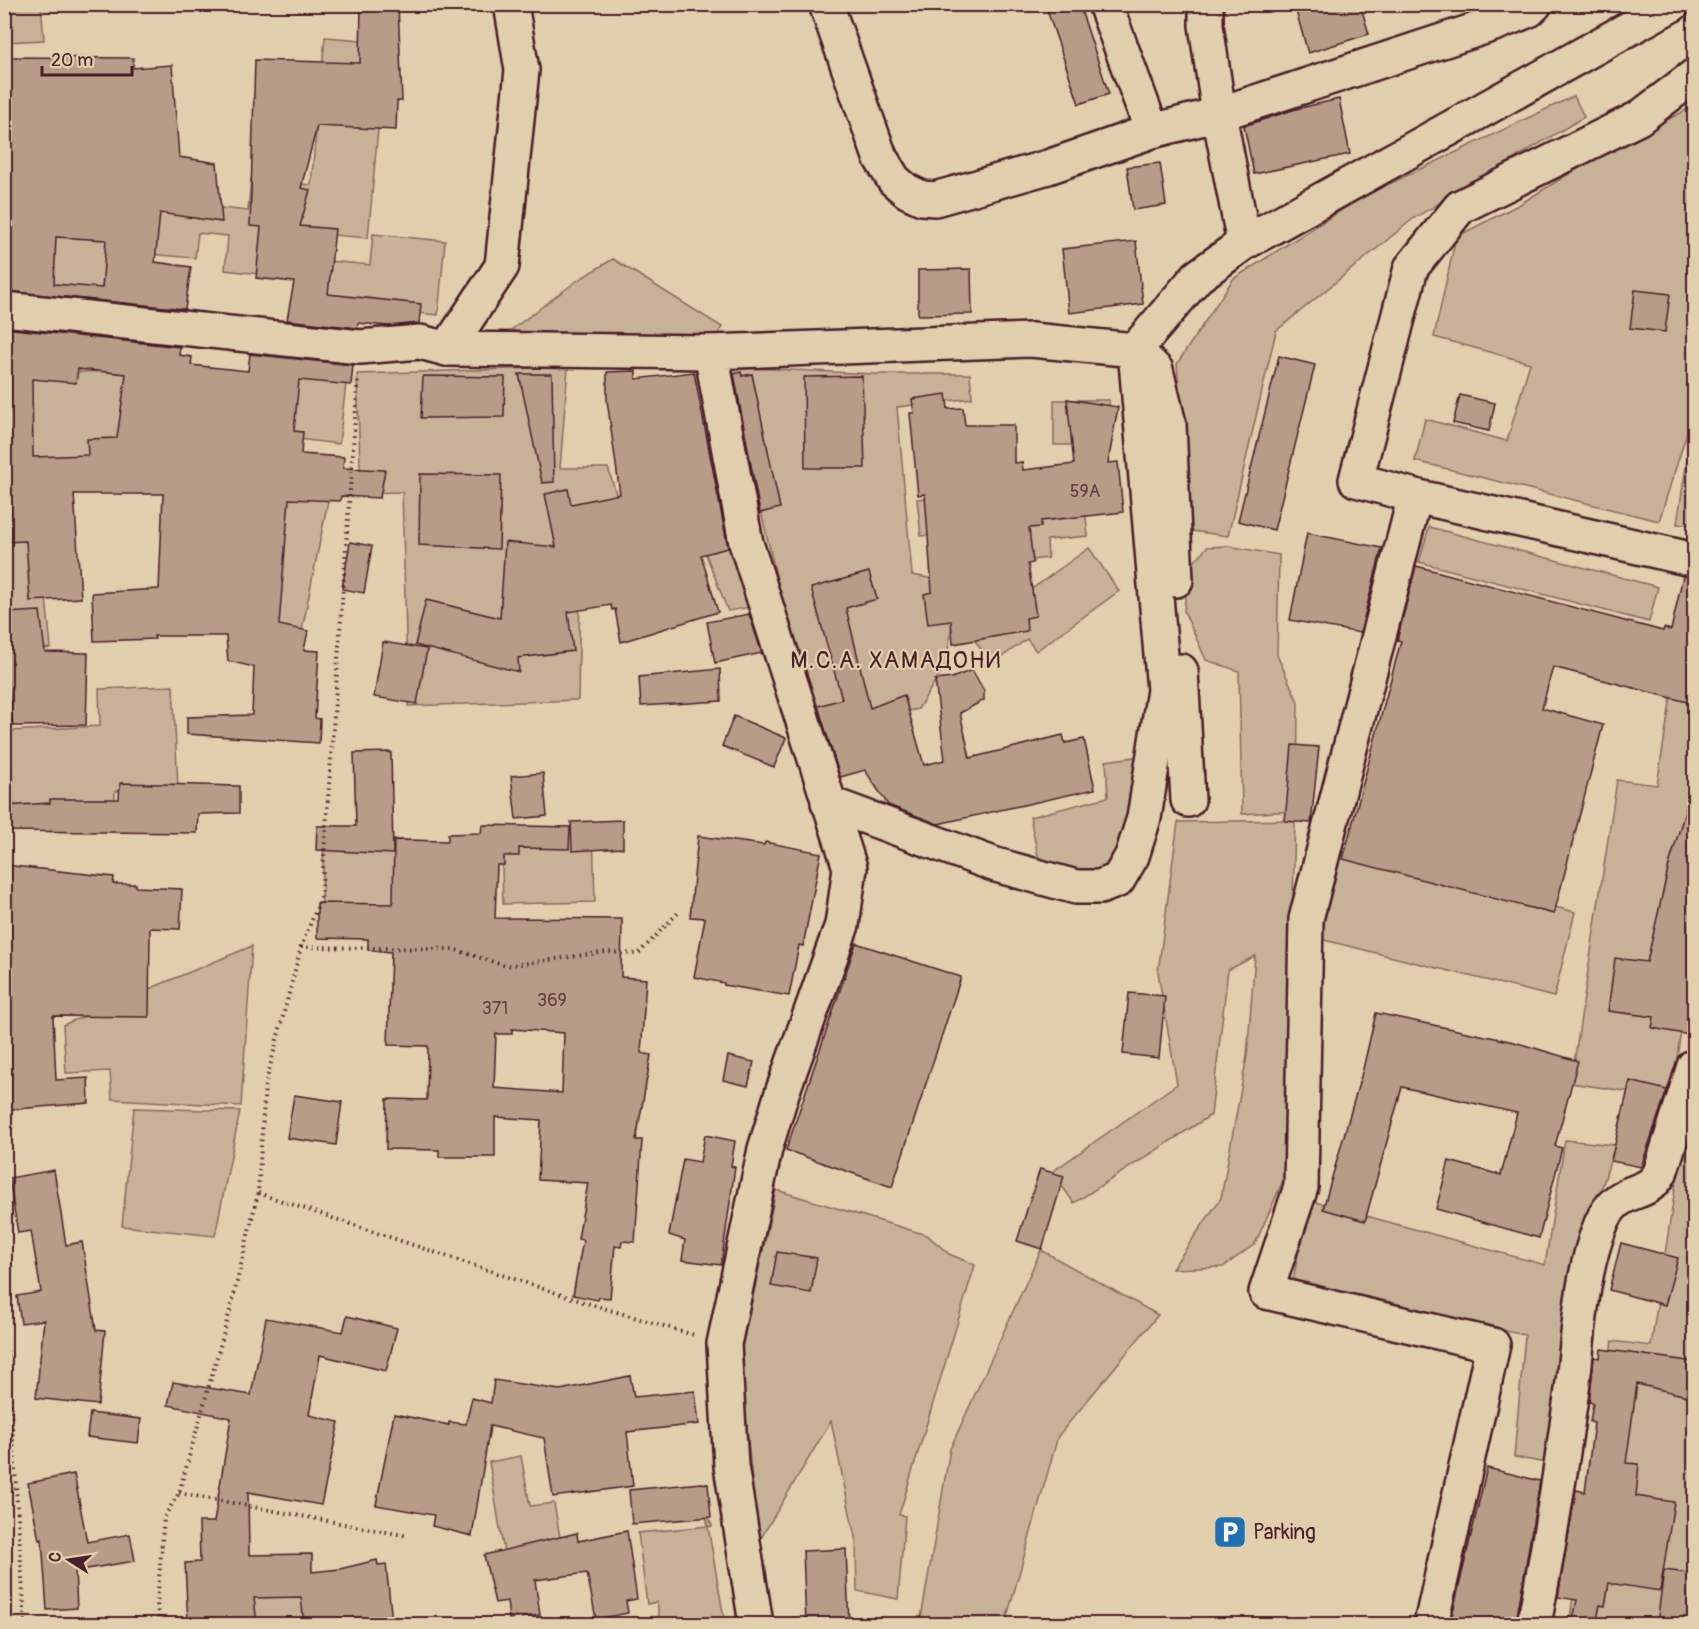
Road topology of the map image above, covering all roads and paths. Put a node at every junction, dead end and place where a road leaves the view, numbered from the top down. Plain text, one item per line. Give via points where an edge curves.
1 (511, 4) edge
2 (826, 4) edge
3 (1105, 4) edge
4 (1206, 4) edge
5 (1535, 4) edge
6 (1673, 4) edge
7 (1695, 76) edge
8 (1219, 114) junction
9 (1152, 131) junction
10 (1244, 243) junction
11 (4, 309) edge
12 (360, 347) junction
13 (447, 349) junction
14 (1134, 350) junction
15 (711, 352) junction
16 (1415, 496) junction
17 (1686, 558) dead end
18 (1188, 800) dead end
19 (828, 802) junction
20 (678, 913) dead end
21 (300, 947) junction
22 (1695, 1066) edge
23 (258, 1193) junction
24 (4, 1302) edge
25 (724, 1344) junction
26 (179, 1493) junction
27 (408, 1536) dead end
28 (25, 1624) edge
29 (159, 1624) edge
30 (756, 1624) edge
31 (1431, 1624) edge
32 (1534, 1624) edge

1 - 13 lane via 522,70 502,266
2 - 9 lane via 880,157 894,180 922,198 935,199 1048,167
3 - 9 lane
4 - 8 lane
5 - 8 lane via 1497,23
6 - 10 lane
7 - 16 lane via 1639,118 1460,207 1411,268 1356,480
8 - 9 lane
8 - 10 lane
10 - 14 lane via 1197,277
11 - 12 lane
12 - 13 lane via 420,342
12 - 21 path via 321,898
13 - 15 lane
14 - 15 lane via 1031,340
14 - 18 lane via 1156,370 1169,424
14 - 19 lane via 1164,690 1144,818 1132,856 1118,880 1100,887 1076,887 996,865
15 - 19 lane via 746,543
16 - 17 lane
16 - 31 lane via 1306,919 1301,1187 1266,1293 1493,1345
19 - 25 lane via 850,868 842,925 765,1149
20 - 21 path via 638,954 606,952 506,966 453,949
21 - 23 path via 265,1086
22 - 32 lane via 1657,1180 1614,1202 1601,1225 1586,1273 1553,1528
23 - 25 path via 583,1302
23 - 26 path
24 - 28 path
25 - 30 lane via 731,1466
26 - 27 path
26 - 29 path via 164,1517

